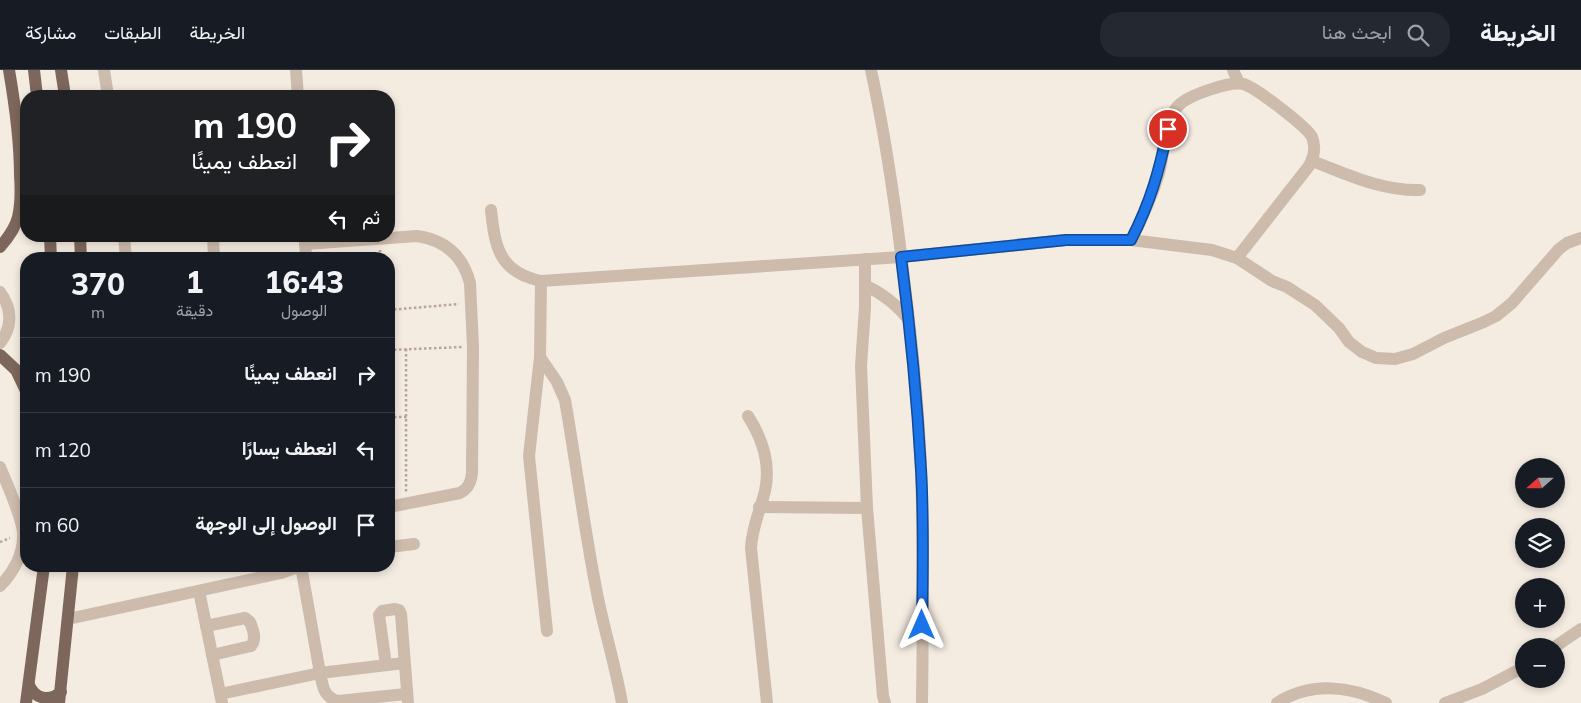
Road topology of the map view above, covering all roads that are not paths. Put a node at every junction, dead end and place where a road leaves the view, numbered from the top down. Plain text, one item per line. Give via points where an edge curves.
1 (9, 70) edge
2 (34, 70) edge
3 (61, 70) edge
4 (104, 70) edge
5 (296, 70) edge
6 (871, 70) edge
7 (1233, 70) edge
8 (1240, 83) junction
9 (36, 90) edge
10 (64, 90) edge
11 (107, 90) edge
12 (294, 90) edge
13 (1312, 161) junction
14 (1420, 190) dead end
15 (491, 210) dead end
16 (395, 237) edge
17 (1581, 238) edge
18 (1131, 240) junction
19 (0, 247) edge
20 (901, 257) junction
21 (1237, 258) junction
22 (864, 259) junction
23 (541, 281) junction
24 (866, 286) junction
25 (0, 292) edge
26 (909, 320) junction
27 (0, 343) edge
28 (0, 355) edge
29 (540, 357) junction
30 (20, 378) edge
31 (748, 416) dead end
32 (0, 467) edge
33 (395, 506) edge
34 (759, 507) junction
35 (867, 508) junction
36 (20, 520) edge
37 (414, 544) dead end
38 (395, 546) edge
39 (20, 554) edge
40 (43, 572) edge
41 (73, 572) edge
42 (284, 572) edge
43 (302, 572) edge
44 (0, 586) edge
45 (199, 591) junction
46 (68, 619) junction
47 (206, 626) junction
48 (1581, 629) edge
49 (547, 631) dead end
50 (1565, 640) edge
51 (212, 655) junction
52 (404, 663) junction
53 (386, 665) junction
54 (1515, 672) edge
55 (320, 673) junction
56 (29, 685) junction
57 (60, 698) edge
58 (407, 698) edge
59 (221, 699) edge
60 (26, 703) edge
61 (622, 703) edge
62 (767, 703) edge
63 (885, 703) edge
64 (922, 703) edge
65 (1277, 703) edge
66 (1386, 703) edge
67 (1446, 703) edge

1 - 19 main road via 19,134 20,207 13,230
2 - 9 main road
3 - 10 main road
4 - 11 street
5 - 12 street
6 - 20 street
7 - 8 street
8 - 13 street via 1258,92 1310,134 1314,145
8 - 18 street via 1198,94 1174,110 1160,171
13 - 14 street via 1376,185
13 - 21 street
15 - 23 street via 494,240 502,256 522,276
16 - 33 street via 417,236 436,241 452,250 463,265 470,283 473,347 470,484 460,493
17 - 21 street via 1559,249 1512,303 1496,316 1395,359 1376,358 1362,352 1315,305
18 - 20 street via 1066,240
18 - 21 street via 1212,250
20 - 22 street
20 - 26 street
22 - 23 street
22 - 24 street
23 - 29 street
24 - 26 street via 890,300
24 - 35 street via 861,366
25 - 27 street via 7,304 10,321
26 - 64 street via 923,528
28 - 30 main road
29 - 49 street via 529,456
29 - 61 street via 558,382 565,400 596,586
31 - 34 street via 760,439 766,464 765,490
32 - 36 street
34 - 35 street
34 - 62 street via 751,548
35 - 63 street
37 - 38 street
39 - 44 street via 15,567
40 - 56 main road
41 - 46 main road
42 - 45 street
43 - 55 street
45 - 46 street
45 - 47 street
46 - 57 main road
47 - 51 street
47 - 51 street via 245,618 250,622 254,638 251,646
48 - 50 street
51 - 59 street
52 - 53 street
52 - 53 street via 401,614 394,609 382,611 380,615
52 - 58 street
53 - 55 street
54 - 67 street
55 - 58 street via 327,696 338,701
55 - 59 street
56 - 57 main road via 40,697
56 - 60 main road
65 - 66 street via 1315,689 1334,688 1370,695

